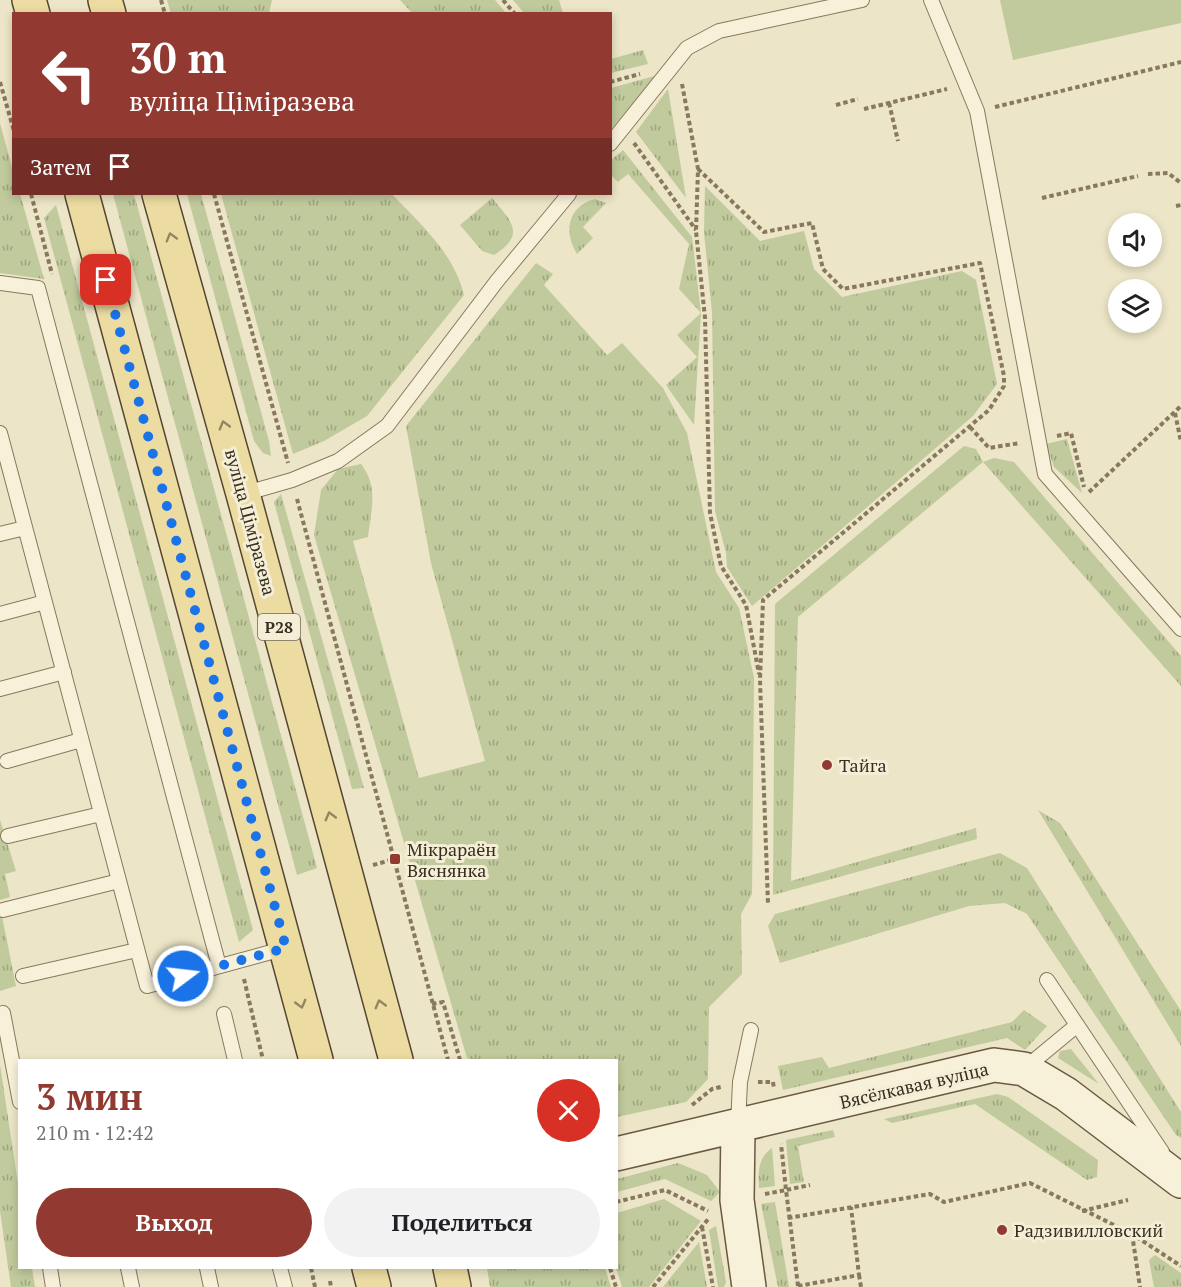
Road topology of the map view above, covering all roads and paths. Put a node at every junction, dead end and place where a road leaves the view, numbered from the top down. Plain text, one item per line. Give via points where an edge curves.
1 (503, 0) edge
2 (862, 0) edge
3 (931, 0) edge
4 (512, 12) edge
5 (1181, 62) edge
6 (677, 64) junction
7 (0, 82) edge
8 (966, 84) junction
9 (858, 99) dead end
10 (889, 103) junction
11 (836, 105) dead end
12 (993, 107) dead end
13 (864, 110) dead end
14 (12, 124) edge
15 (624, 129) junction
16 (897, 141) dead end
17 (612, 142) edge
18 (698, 169) junction
19 (1148, 174) dead end
20 (1138, 176) dead end
21 (1181, 183) edge
22 (82, 195) edge
23 (159, 195) edge
24 (568, 195) edge
25 (1042, 198) dead end
26 (696, 231) junction
27 (0, 282) edge
28 (1181, 406) edge
29 (1175, 412) junction
30 (970, 427) junction
31 (0, 433) edge
32 (1071, 433) dead end
33 (1181, 441) edge
34 (989, 448) dead end
35 (243, 494) junction
36 (25, 528) junction
37 (0, 534) edge
38 (45, 602) junction
39 (0, 614) edge
40 (1181, 629) edge
41 (64, 672) junction
42 (760, 680) junction
43 (0, 689) edge
44 (81, 740) junction
45 (7, 761) dead end
46 (379, 801) dead end
47 (101, 814) junction
48 (8, 836) dead end
49 (119, 881) junction
50 (768, 904) dead end
51 (3, 910) dead end
52 (286, 948) junction
53 (137, 950) junction
54 (219, 966) junction
55 (23, 976) dead end
56 (1047, 980) dead end
57 (432, 1004) junction
58 (3, 1014) dead end
59 (224, 1014) dead end
60 (1076, 1026) junction
61 (751, 1030) dead end
62 (235, 1059) edge
63 (316, 1059) edge
64 (396, 1059) edge
65 (448, 1059) edge
66 (460, 1059) edge
67 (1024, 1069) junction
68 (18, 1092) edge
69 (738, 1127) junction
70 (618, 1154) edge
71 (1181, 1180) edge
72 (810, 1185) dead end
73 (1128, 1200) dead end
74 (618, 1202) edge
75 (851, 1207) junction
76 (1082, 1211) junction
77 (788, 1218) junction
78 (702, 1226) junction
79 (1131, 1234) junction
80 (1181, 1266) edge
81 (50, 1269) edge
82 (128, 1269) edge
83 (207, 1269) edge
84 (280, 1269) edge
85 (311, 1269) edge
86 (369, 1269) edge
87 (450, 1269) edge
88 (610, 1269) edge
89 (859, 1275) junction
90 (330, 1281) dead end
91 (798, 1286) edge
92 (53, 1287) edge
93 (132, 1287) edge
94 (211, 1287) edge
95 (285, 1287) edge
96 (315, 1287) edge
97 (331, 1287) edge
98 (374, 1287) edge
99 (454, 1287) edge
100 (616, 1287) edge
101 (653, 1287) edge
102 (713, 1287) edge
103 (749, 1287) edge
104 (861, 1287) edge
105 (1140, 1287) edge

1 - 4 path
2 - 6 lane via 719,31 687,48
3 - 8 lane
5 - 12 path
6 - 15 lane
6 - 18 path
7 - 14 path
8 - 10 path
8 - 40 lane via 977,111 1045,474
9 - 11 path
10 - 13 path
10 - 16 path
15 - 17 lane
15 - 26 path
18 - 26 path
18 - 30 path via 765,232 813,223 823,269 843,289 980,263 1004,386 989,410
19 - 21 path via 1168,173
20 - 25 path
22 - 52 main road
35 -> 23 main road, вуліца Ціміразева / Р28
24 - 35 lane via 387,426 338,461
26 - 42 path via 705,318 710,513 721,567 746,605
27 - 54 lane via 38,288
28 - 29 path
29 - 32 path via 1090,493 1084,488
29 - 33 path
30 - 34 path
30 - 42 path via 764,600
31 - 36 lane
64 -> 35 main road, вуліца Ціміразева / Р28
36 - 37 lane
36 - 38 lane
38 - 39 lane
38 - 41 lane
41 - 43 lane
41 - 44 lane
42 - 50 path
44 - 45 lane
44 - 47 lane
46 - 57 path
47 - 48 lane
47 - 49 lane
49 - 51 lane
49 - 53 lane
52 - 54 lane
52 -> 63 main road
53 - 54 lane via 147,986
53 - 55 lane
56 - 60 lane
57 - 65 path
57 - 66 path via 443,1002
58 - 68 lane
59 - 62 lane
60 - 67 lane
60 - 71 lane
61 - 69 lane via 740,1082
67 - 69 street, Вясёлкавая вуліца via 983,1066
67 - 71 street, Вясёлкавая вуліца via 1066,1094
69 - 70 street, Вясёлкавая вуліца
69 - 103 street via 737,1200
72 - 77 path via 786,1190
73 - 76 path
74 - 78 path via 665,1190 713,1213
75 - 76 path via 930,1194 944,1202 1030,1183
75 - 77 path
75 - 89 path
76 - 79 path
77 - 91 path
78 - 101 path
78 - 102 path
79 - 80 path
79 - 105 path
81 - 92 lane
82 - 93 lane
83 - 94 lane
84 - 95 lane
85 - 96 path
86 - 98 main road
87 - 99 main road
88 - 100 path
89 - 91 path
89 - 104 path
90 - 97 path

